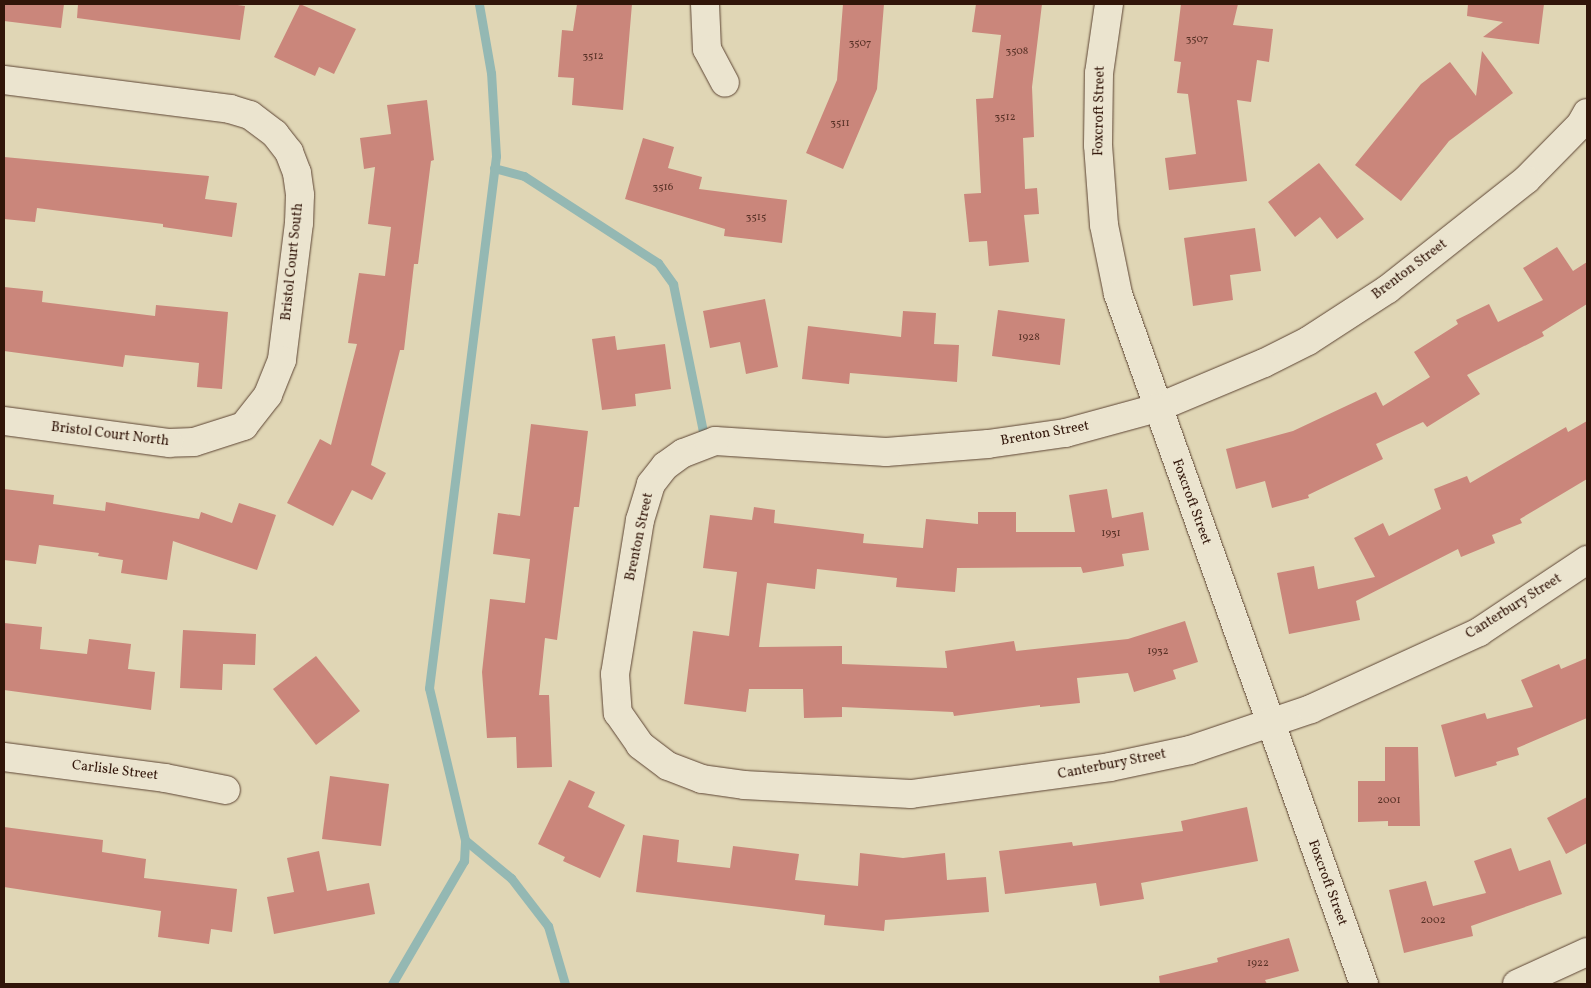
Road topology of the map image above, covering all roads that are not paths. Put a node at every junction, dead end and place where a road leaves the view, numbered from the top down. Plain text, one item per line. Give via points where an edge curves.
1 (705, 4) edge
2 (1109, 4) edge
3 (4, 80) edge
4 (725, 83) dead end
5 (1587, 113) edge
6 (1157, 408) junction
7 (4, 421) edge
8 (244, 426) joint
9 (1587, 560) edge
10 (618, 713) joint
11 (1270, 725) junction
12 (4, 757) edge
13 (226, 790) dead end
14 (1587, 952) edge
15 (1364, 984) edge
16 (1517, 984) edge

1 - 4 street via 707,49
2 - 6 street, Foxcroft Street via 1099,73 1098,137 1104,225 1118,294
3 - 8 street, Bristol Court South via 230,109 250,115 275,134 289,152 297,173 299,223 282,360 268,395
5 - 6 street, Brenton Street via 1575,130 1526,180 1388,289 1308,341
6 - 10 street, Brenton Street via 1065,433 988,444 886,452 715,442 683,452 665,466 651,484 640,520 614,674
6 - 11 street, Foxcroft Street
7 - 8 street, Bristol Court North via 169,443 194,442
9 - 11 street, Canterbury Street via 1479,632
10 - 11 street, Canterbury Street via 640,744 668,766 702,779 863,794 911,794 1110,767 1190,750
11 - 15 street, Foxcroft Street
12 - 13 street, Carlisle Street via 165,778
14 - 16 street

